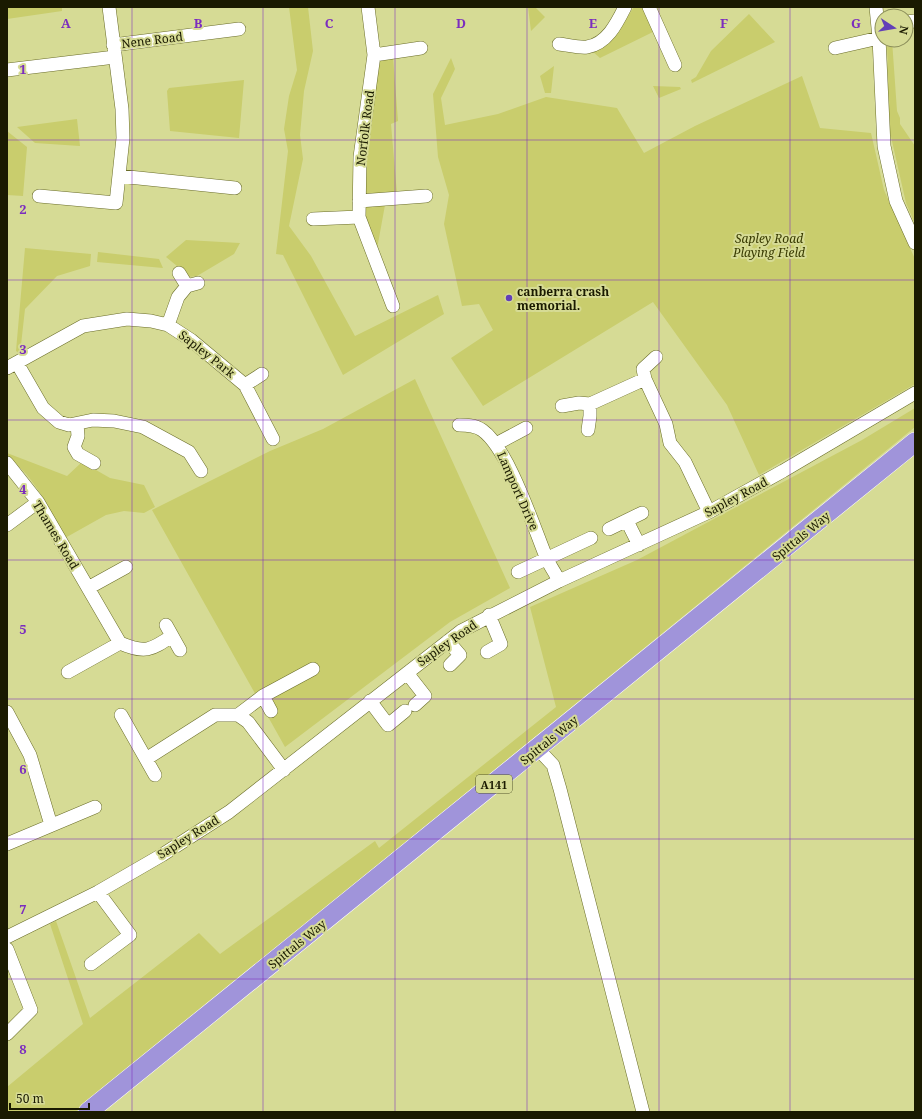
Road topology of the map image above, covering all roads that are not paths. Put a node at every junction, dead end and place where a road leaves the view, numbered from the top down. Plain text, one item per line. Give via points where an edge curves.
1 (109, 7) edge
2 (368, 7) edge
3 (625, 7) edge
4 (648, 7) edge
5 (239, 29) dead end
6 (874, 39) edge
7 (559, 44) dead end
8 (421, 48) dead end
9 (835, 48) dead end
10 (879, 48) edge
11 (114, 51) junction
12 (374, 55) junction
13 (675, 65) dead end
14 (7, 70) edge
15 (119, 176) junction
16 (236, 188) dead end
17 (39, 196) dead end
18 (426, 196) dead end
19 (359, 201) junction
20 (359, 216) junction
21 (313, 219) dead end
22 (915, 244) edge
23 (179, 273) dead end
24 (393, 306) dead end
25 (168, 325) junction
26 (656, 357) dead end
27 (12, 365) edge
28 (262, 374) dead end
29 (645, 379) junction
30 (245, 385) junction
31 (915, 393) edge
32 (590, 404) junction
33 (562, 406) dead end
34 (76, 424) junction
35 (458, 425) dead end
36 (526, 428) dead end
37 (588, 430) dead end
38 (273, 439) dead end
39 (915, 442) edge
40 (496, 444) junction
41 (94, 463) dead end
42 (7, 464) edge
43 (202, 471) dead end
44 (38, 502) junction
45 (708, 512) junction
46 (642, 513) dead end
47 (627, 521) junction
48 (7, 525) edge
49 (609, 529) dead end
50 (591, 538) dead end
51 (639, 545) junction
52 (547, 559) junction
53 (126, 567) dead end
54 (518, 572) dead end
55 (559, 581) junction
56 (88, 588) junction
57 (489, 615) junction
58 (448, 641) junction
59 (120, 643) junction
60 (180, 650) dead end
61 (487, 652) dead end
62 (450, 665) dead end
63 (313, 669) dead end
64 (68, 672) dead end
65 (407, 673) junction
66 (263, 696) junction
67 (370, 702) junction
68 (271, 711) dead end
69 (7, 712) edge
70 (121, 715) dead end
71 (238, 715) junction
72 (538, 749) junction
73 (146, 759) junction
74 (284, 770) junction
75 (155, 775) dead end
76 (95, 807) dead end
77 (51, 824) junction
78 (7, 844) edge
79 (98, 892) junction
80 (7, 937) edge
81 (7, 949) edge
82 (91, 964) dead end
83 (7, 1034) edge
84 (88, 1112) edge
85 (643, 1112) edge

1 - 11 street, Nene Road
2 - 12 street, Norfolk Road
3 - 7 street via 615,27 600,42 587,47
4 - 13 street
5 - 11 street, Nene Road
6 - 9 street
8 - 12 street
10 - 22 street via 884,146 896,201
11 - 14 street, Nene Road
11 - 15 street, Nene Road via 122,109 123,138
12 - 19 street, Norfolk Road via 360,157
15 - 16 street
15 - 17 street, Nene Road via 116,203
18 - 19 street
19 - 20 street, Norfolk Road
20 - 21 street
20 - 24 street, Norfolk Road
23 - 25 street, Sapley Park via 192,284 178,297
25 - 27 street, Sapley Park via 126,319 83,326
25 - 30 street, Sapley Park via 191,340
26 - 29 street via 643,369
27 - 34 street via 43,408 59,422
28 - 30 street, Sapley Park
29 - 32 street
29 - 45 street via 666,424 670,443 685,462
30 - 38 street, Sapley Park
31 - 45 street, Sapley Road
32 - 33 street
32 - 37 street
34 - 41 street via 78,436 74,447 78,454
34 - 43 street via 93,420 143,427 189,452
35 - 40 street, Lamport Drive via 481,429
36 - 40 street
39 - 72 highway, Spittals Way / A141
40 - 52 street, Lamport Drive via 522,496
42 - 44 street, Thames Road
44 - 48 street
44 - 56 street, Thames Road
45 - 51 street, Sapley Road
46 - 47 street
47 - 49 street
47 - 51 street
50 - 52 street
51 - 55 street, Sapley Road
52 - 54 street
52 - 55 street, Lamport Drive
53 - 56 street
55 - 57 street, Sapley Road
56 - 59 street, Thames Road
57 - 58 street, Sapley Road
57 - 61 street via 501,644
58 - 62 street via 460,655
58 - 65 street, Sapley Road
59 - 60 street via 136,650 154,648 169,631
59 - 64 street
63 - 66 street
65 - 67 street, Sapley Road
65 - 67 street via 425,696 410,708 388,725
66 - 68 street
66 - 71 street
67 - 74 street, Sapley Road
69 - 77 street via 30,754
70 - 73 street
71 - 73 street via 215,715
71 - 74 street via 248,722
72 - 84 highway, Spittals Way / A141
72 - 85 street via 553,765 560,789
73 - 75 street
74 - 79 street, Sapley Road via 229,812
76 - 77 street
77 - 78 street
79 - 80 street, Sapley Road
79 - 82 street via 130,935
81 - 83 street via 36,1010

